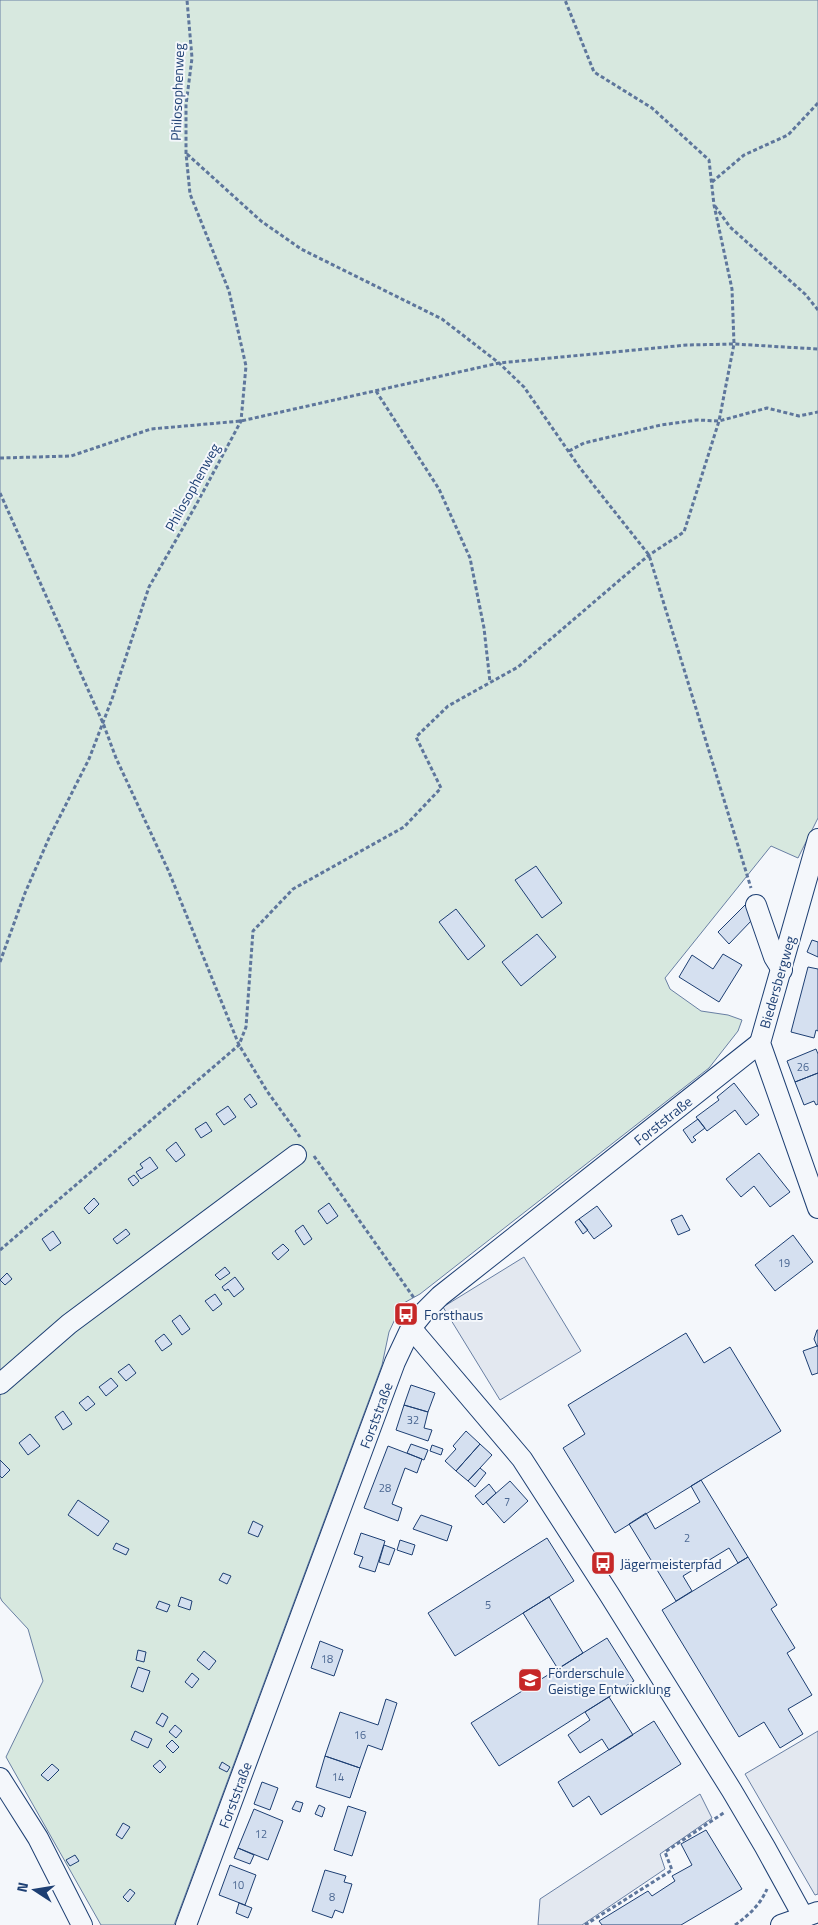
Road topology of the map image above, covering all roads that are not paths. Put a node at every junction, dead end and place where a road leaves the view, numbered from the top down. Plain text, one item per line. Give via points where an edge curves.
1 (818, 840) edge
2 (756, 905) road end
3 (782, 970) junction
4 (760, 1043) junction
5 (303, 1148) road end
6 (818, 1208) edge
7 (411, 1328) junction
8 (0, 1384) edge
9 (0, 1778) edge
10 (811, 1915) edge
11 (82, 1925) edge
12 (186, 1925) edge
13 (781, 1925) edge

1 - 3 street, Biedersbergweg
2 - 3 street via 774,957
3 - 4 street, Biedersbergweg
4 - 6 street, Biedersbergweg
4 - 7 street, Forststraße via 440,1296
5 - 8 street via 69,1324
7 - 10 street via 522,1459 772,1859
7 - 12 street, Forststraße via 395,1362
9 - 11 street via 38,1838
10 - 13 street

